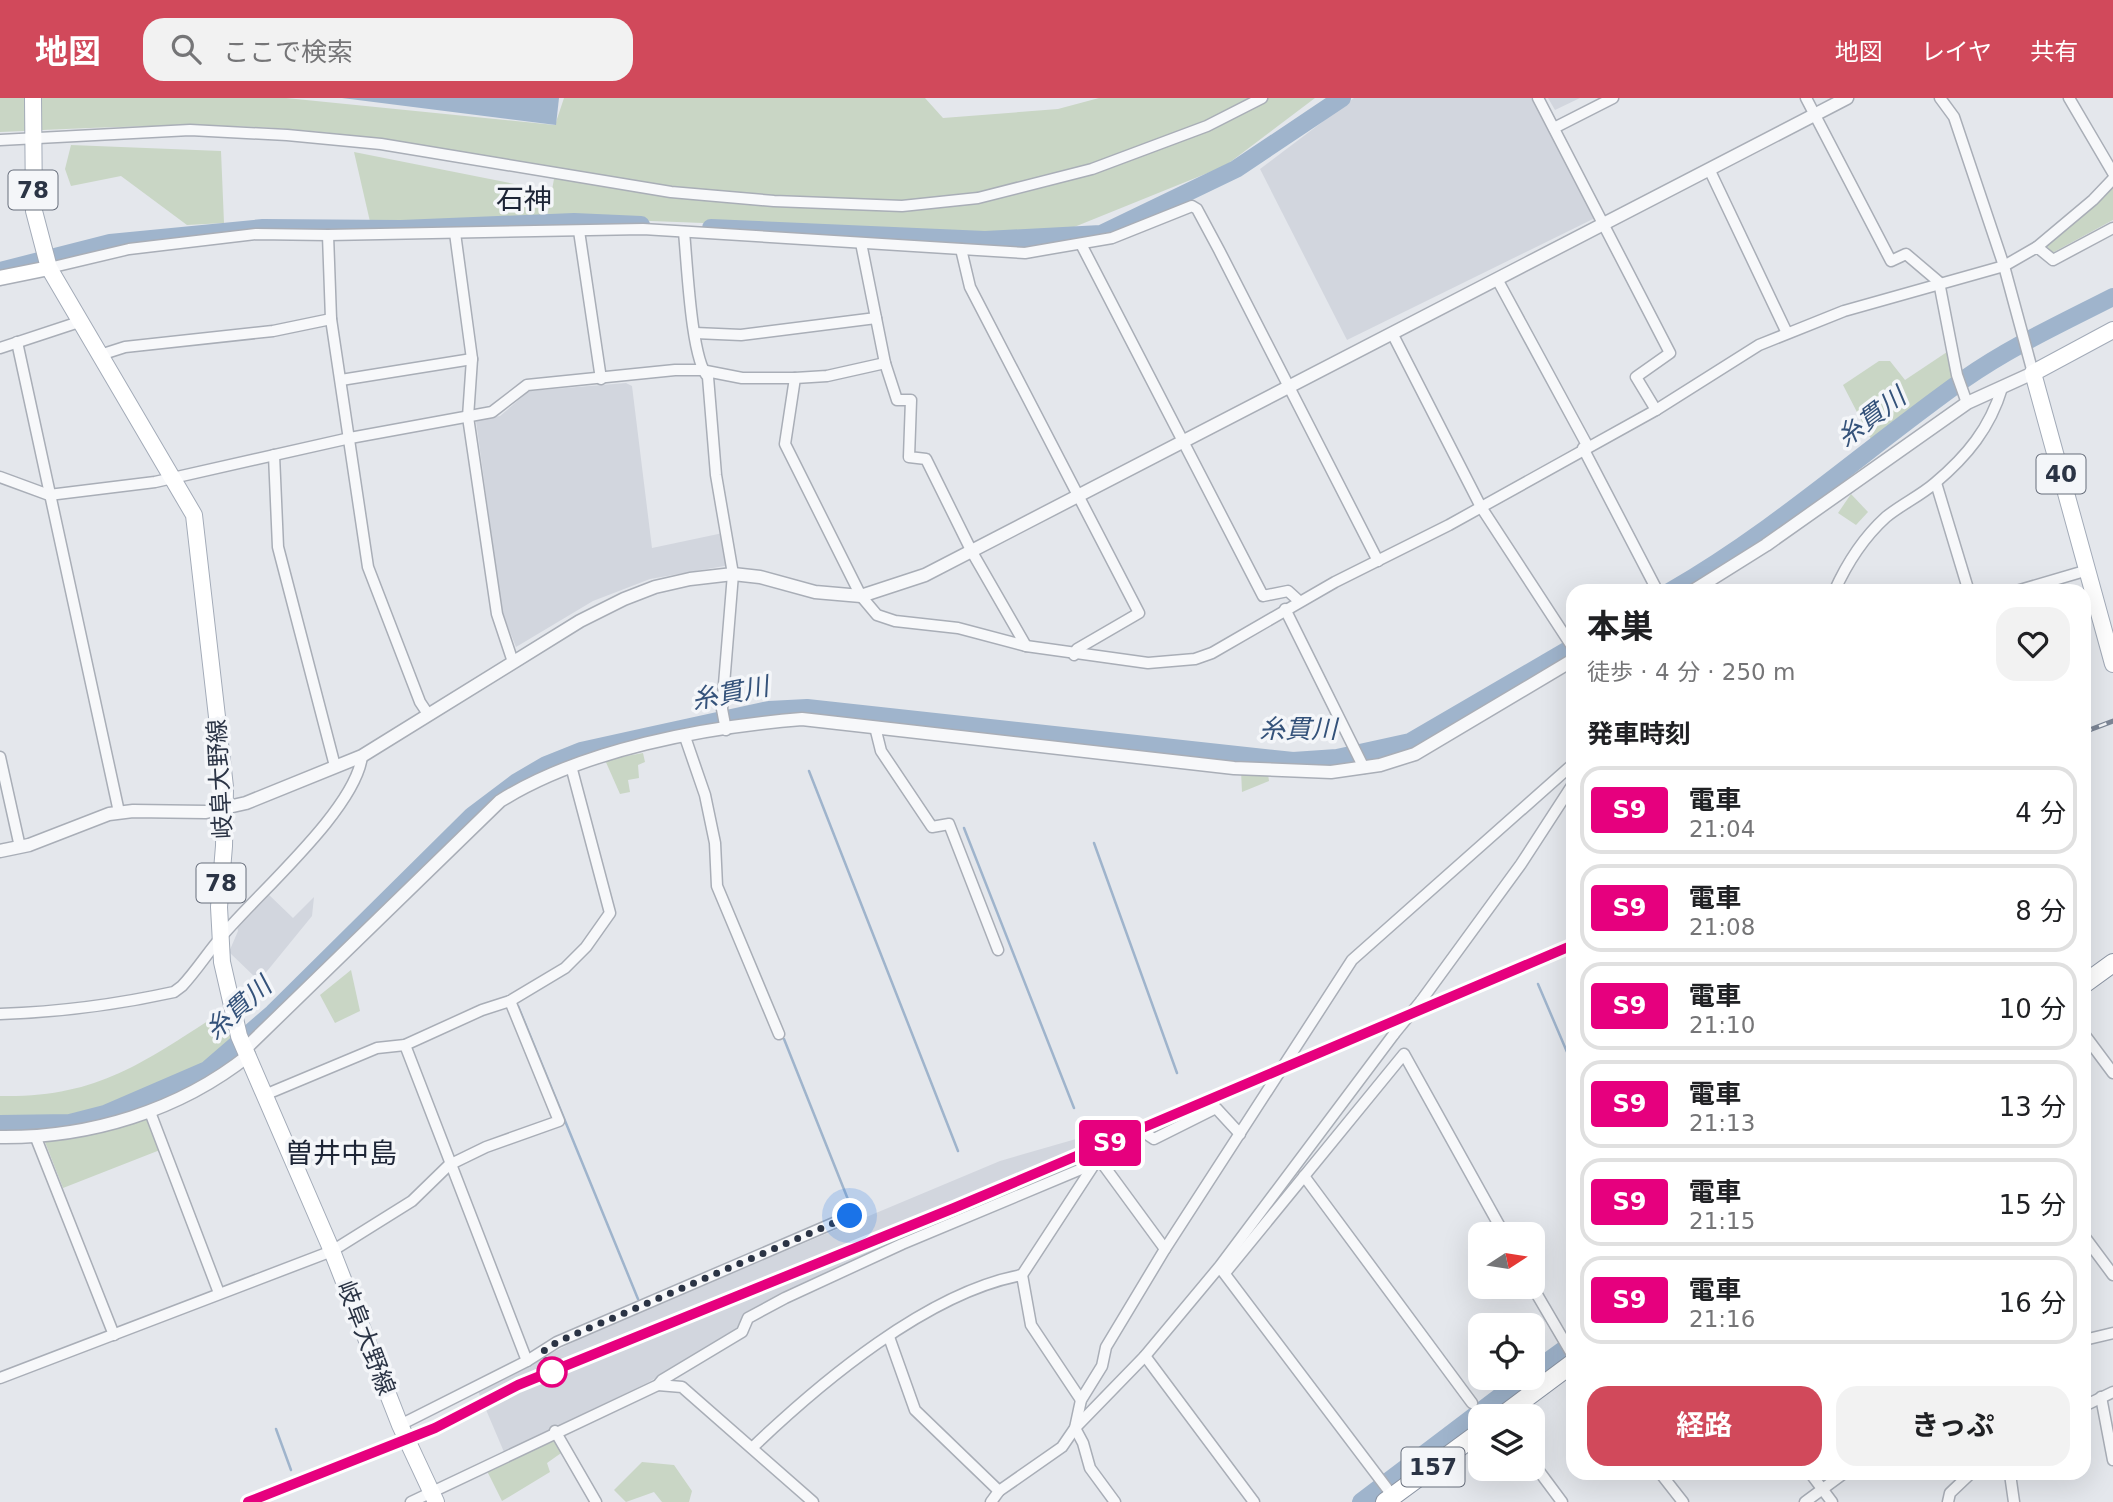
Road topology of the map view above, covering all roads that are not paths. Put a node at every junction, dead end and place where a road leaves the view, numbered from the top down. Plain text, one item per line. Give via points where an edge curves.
1 (33, 98) edge
2 (1262, 98) edge
3 (1538, 98) edge
4 (1614, 98) edge
5 (1807, 98) edge
6 (1847, 98) edge
7 (1940, 98) edge
8 (2069, 98) edge
9 (1815, 114) junction
10 (1554, 128) junction
11 (33, 133) junction
12 (0, 140) edge
13 (1710, 171) junction
14 (2113, 173) edge
15 (2113, 179) edge
16 (1604, 223) junction
17 (2113, 228) edge
18 (579, 231) junction
19 (684, 232) junction
20 (455, 233) junction
21 (328, 235) junction
22 (861, 243) junction
23 (1082, 246) junction
24 (2037, 247) junction
25 (961, 249) junction
26 (47, 261) junction
27 (2004, 266) junction
28 (0, 278) edge
29 (1497, 279) junction
30 (1939, 282) junction
31 (876, 318) junction
32 (331, 319) junction
33 (79, 322) junction
34 (2113, 330) edge
35 (1787, 332) junction
36 (1392, 333) junction
37 (695, 334) junction
38 (17, 342) junction
39 (0, 348) edge
40 (100, 355) junction
41 (472, 359) junction
42 (885, 363) junction
43 (701, 370) junction
44 (2033, 373) junction
45 (795, 378) junction
46 (601, 379) junction
47 (341, 380) junction
48 (1287, 387) junction
49 (2002, 388) junction
50 (1965, 398) junction
51 (1656, 410) junction
52 (468, 417) junction
53 (351, 438) junction
54 (1182, 442) junction
55 (1585, 447) junction
56 (274, 455) junction
57 (0, 477) edge
58 (174, 478) junction
59 (1936, 482) junction
60 (49, 495) junction
61 (1077, 497) junction
62 (1481, 507) junction
63 (972, 552) junction
64 (1378, 561) junction
65 (2088, 570) junction
66 (733, 574) junction
67 (1654, 584) edge
68 (1704, 584) edge
69 (1838, 584) edge
70 (1967, 584) edge
71 (2040, 584) edge
72 (861, 596) junction
73 (1299, 601) junction
74 (1285, 609) junction
75 (1566, 637) edge
76 (1026, 646) junction
77 (1074, 655) junction
78 (2112, 657) edge
79 (513, 662) junction
80 (1566, 664) edge
81 (428, 714) junction
82 (724, 722) junction
83 (875, 727) junction
84 (685, 737) junction
85 (362, 756) junction
86 (0, 758) edge
87 (1360, 759) junction
88 (335, 766) junction
89 (571, 766) junction
90 (1566, 770) edge
91 (1566, 795) edge
92 (224, 810) junction
93 (119, 812) junction
94 (20, 847) junction
95 (0, 851) edge
96 (221, 937) junction
97 (998, 950) dead end
98 (2113, 963) edge
99 (2091, 980) edge
100 (510, 1001) junction
101 (0, 1014) edge
102 (779, 1034) dead end
103 (2091, 1043) edge
104 (405, 1045) junction
105 (247, 1052) junction
106 (2113, 1073) edge
107 (267, 1094) junction
108 (150, 1112) junction
109 (1240, 1134) junction
110 (0, 1138) edge
111 (36, 1138) junction
112 (1098, 1161) junction
113 (449, 1165) junction
114 (1304, 1176) junction
115 (850, 1216) dead end
116 (1497, 1222) edge
117 (2091, 1245) edge
118 (1165, 1249) junction
119 (332, 1251) junction
120 (1222, 1270) junction
121 (1022, 1275) junction
122 (2113, 1275) edge
123 (219, 1293) junction
124 (1540, 1299) edge
125 (2113, 1333) edge
126 (114, 1335) junction
127 (889, 1338) junction
128 (2091, 1338) edge
129 (1566, 1344) edge
130 (1145, 1356) junction
131 (527, 1361) junction
132 (1566, 1368) edge
133 (0, 1376) edge
134 (658, 1385) junction
135 (2113, 1392) edge
136 (2101, 1397) junction
137 (1082, 1400) junction
138 (2091, 1402) edge
139 (1472, 1403) dead end
140 (1518, 1404) edge
141 (400, 1425) junction
142 (1075, 1428) junction
143 (555, 1431) junction
144 (1468, 1441) edge
145 (753, 1447) junction
146 (2113, 1460) edge
147 (1545, 1479) edge
148 (1666, 1480) edge
149 (1815, 1480) edge
150 (1835, 1480) edge
151 (1961, 1480) edge
152 (2011, 1480) edge
153 (1822, 1489) junction
154 (999, 1491) junction
155 (434, 1498) edge
156 (1392, 1500) edge
157 (411, 1502) edge
158 (596, 1502) edge
159 (813, 1502) edge
160 (991, 1502) edge
161 (1115, 1502) edge
162 (1254, 1502) edge
163 (1562, 1502) edge
164 (1683, 1502) edge
165 (1805, 1502) edge
166 (1832, 1502) edge
167 (1948, 1502) edge
168 (2014, 1502) edge

1 - 11 main road, 岐阜大野線 / 78
2 - 11 street via 1207,125 1092,169 978,198 902,206 671,192 381,144 287,135 190,130
3 - 10 street
4 - 10 street
5 - 9 street
6 - 9 street
7 - 27 street via 1954,117
8 - 14 street
9 - 13 street
9 - 30 street via 1891,261 1906,254
10 - 16 street
11 - 12 street
11 - 26 main road, 岐阜大野線 / 78 via 34,211
13 - 16 street
13 - 35 street
15 - 24 street
16 - 29 street
16 - 51 street via 1670,353 1636,377
17 - 24 street via 2053,260
18 - 19 street
18 - 20 street
18 - 46 street
19 - 22 street
19 - 37 street
20 - 21 street
20 - 41 street
21 - 26 street via 243,235
21 - 32 street
22 - 25 street
22 - 31 street
23 - 25 street via 1025,253
23 - 48 street via 1192,206 1197,209
23 - 54 street
24 - 27 street
25 - 61 street via 970,287
26 - 28 main road
26 - 33 main road, 岐阜大野線 / 78
27 - 30 street
27 - 44 street
29 - 36 street
29 - 55 street
30 - 35 street
30 - 50 street
31 - 37 street via 741,335
31 - 42 street
32 - 40 street via 273,331 125,347
32 - 47 street
33 - 38 street
33 - 40 main road, 岐阜大野線 / 78
34 - 44 main road
35 - 51 street
36 - 48 street
36 - 62 street
37 - 43 street
38 - 39 street
38 - 60 street
40 - 58 main road, 岐阜大野線 / 78
41 - 47 street
41 - 52 street
42 - 45 street
42 - 63 street via 897,400 911,400 909,457 926,459
43 - 45 street via 742,378
43 - 46 street
43 - 66 street via 708,377 716,475
44 - 49 street
44 - 65 main road, 40
45 - 72 street via 785,444
46 - 52 street via 527,385 492,412
47 - 53 street
48 - 54 street
48 - 64 street
49 - 50 street
49 - 59 street via 1975,445
50 - 68 street via 1766,545
51 - 55 street
52 - 53 street
52 - 79 street via 496,614
53 - 56 street
53 - 81 street via 368,567
54 - 61 street
54 - 73 street via 1263,596 1288,591
55 - 62 street
55 - 67 street
56 - 58 street
56 - 88 street via 278,547
57 - 60 street
58 - 60 street
58 - 92 main road, 岐阜大野線 / 78 via 194,515 201,554
59 - 69 street via 1886,518 1845,567
59 - 70 street
60 - 93 street
61 - 63 street
61 - 77 street via 1139,613
62 - 64 street
62 - 75 street
63 - 72 street via 925,575
63 - 76 street
64 - 73 street
65 - 71 street
65 - 78 main road, 40
66 - 72 street via 815,592
66 - 79 street via 690,579 624,599
66 - 82 street
72 - 76 street via 877,615 895,621 958,628
73 - 74 street
74 - 77 street via 1195,659 1148,663
74 - 87 street
76 - 77 street
79 - 81 street
80 - 87 street via 1415,754
81 - 85 street
82 - 83 street via 802,719
82 - 84 street
83 - 87 street via 1234,768 1331,772
83 - 97 street via 881,751 932,827 949,824
84 - 89 street
84 - 102 street via 708,807 717,886
85 - 88 street
85 - 96 street via 360,772 329,819
86 - 94 street
88 - 92 street
89 - 100 street via 610,913 565,968
89 - 105 street via 500,802
90 - 109 street via 1352,960
91 - 120 street, bridge via 1510,881
92 - 93 street
92 - 96 main road, 岐阜大野線 / 78
93 - 94 street
94 - 95 street
96 - 101 street via 174,992 101,1007
96 - 105 main road, 岐阜大野線 / 78 via 230,1004
98 - 99 highway
100 - 104 street
100 - 113 street via 559,1121
103 - 106 street
104 - 107 street via 377,1048
104 - 113 street
105 - 107 main road, 岐阜大野線 / 78
105 - 108 street via 224,1075
107 - 119 main road, 岐阜大野線 / 78
108 - 111 street via 85,1131
108 - 123 street
109 - 112 street via 1216,1108 1154,1139 1145,1133 1101,1154
109 - 118 street
110 - 111 street
111 - 126 street
112 - 118 street
112 - 121 street
112 - 134 street via 785,1298 748,1318 742,1332
113 - 119 street via 412,1201
113 - 131 street
114 - 116 street via 1404,1054
114 - 120 street
114 - 139 street
115 - 131 street via 557,1342
117 - 122 street
118 - 137 street via 1106,1347 1102,1366
119 - 123 street
119 - 141 main road, 岐阜大野線 / 78
120 - 130 street
120 - 156 street
121 - 127 street via 1001,1279 929,1310
121 - 137 street via 1031,1325
123 - 126 street
124 - 129 street
125 - 128 street
126 - 133 street
127 - 145 street via 837,1375
127 - 154 street via 915,1410
130 - 142 street
130 - 162 street
131 - 141 street
132 - 140 highway
134 - 143 street
134 - 145 street via 682,1387
135 - 136 street
136 - 138 street
136 - 146 street
137 - 142 street
141 - 155 main road, 岐阜大野線 / 78
142 - 154 street via 1062,1447
142 - 161 street via 1090,1468
143 - 155 street
143 - 158 street
144 - 156 highway, 157
145 - 159 street
147 - 163 street
148 - 164 street
149 - 153 street
150 - 153 street
151 - 167 street
152 - 168 street
153 - 165 street
153 - 166 street
154 - 160 street
155 - 157 street

